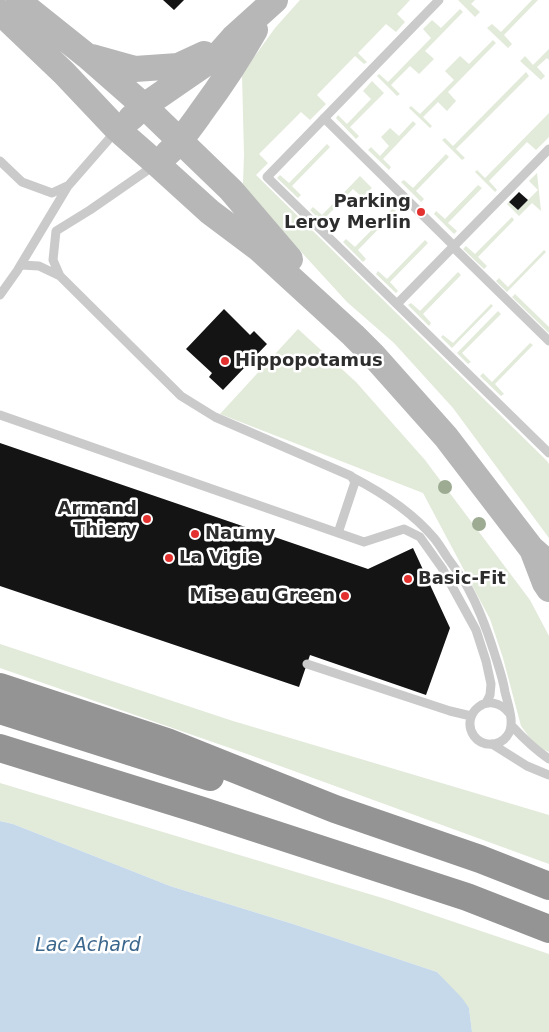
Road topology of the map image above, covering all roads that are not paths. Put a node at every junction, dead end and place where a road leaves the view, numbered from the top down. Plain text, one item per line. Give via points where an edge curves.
1 (19, 0) edge
2 (440, 0) edge
3 (272, 3) edge
4 (0, 12) edge
5 (233, 38) junction
6 (87, 56) junction
7 (144, 106) junction
8 (324, 118) junction
9 (118, 129) junction
10 (180, 141) junction
11 (549, 149) edge
12 (0, 161) edge
13 (157, 164) junction
14 (68, 186) junction
15 (454, 246) junction
16 (21, 265) junction
17 (60, 276) junction
18 (0, 295) edge
19 (397, 304) junction
20 (353, 335) junction
21 (549, 341) edge
22 (0, 415) edge
23 (549, 453) edge
24 (351, 476) junction
25 (338, 533) junction
26 (540, 556) edge
27 (549, 589) edge
28 (307, 664) dead end
29 (0, 686) edge
30 (486, 703) junction
31 (0, 710) edge
32 (510, 714) junction
33 (471, 716) junction
34 (511, 725) junction
35 (492, 744) junction
36 (0, 748) edge
37 (549, 759) edge
38 (549, 775) edge
39 (335, 809) junction
40 (549, 886) edge
41 (549, 929) edge

1 - 6 main road
2 - 8 lane
3 - 5 main road
3 - 10 main road via 232,69
4 - 9 main road
5 - 6 main road via 178,66 135,69
5 - 7 main road via 218,55
6 - 7 main road
7 - 9 main road
7 - 10 main road
8 - 15 lane
8 - 19 lane via 267,177
9 - 13 main road
9 - 14 lane
10 - 13 main road
10 - 20 main road via 236,196
11 - 15 lane
12 - 14 lane via 22,182 52,193
13 - 17 lane via 56,231 53,260
13 - 20 main road via 210,212 258,248
14 - 16 lane
15 - 19 lane
15 - 21 lane
16 - 17 lane via 39,266
16 - 18 lane
17 - 24 lane via 181,396 214,418
19 - 23 lane
20 - 26 main road via 446,437
22 - 25 lane
24 - 25 lane via 355,482
24 - 32 lane via 412,516 434,538 450,561 468,588 483,621 503,680
25 - 30 lane via 364,542 404,529 420,538 442,568 476,630 491,684
26 - 27 main road
28 - 33 lane
29 - 39 highway via 168,742
30 - 32 lane via 500,704
30 - 33 lane
31 - 39 highway via 214,778
32 - 34 lane
33 - 35 lane via 474,736 485,744
34 - 35 lane via 505,739
34 - 37 lane via 536,751
35 - 38 lane via 527,766
36 - 41 highway via 467,898
39 - 40 highway

